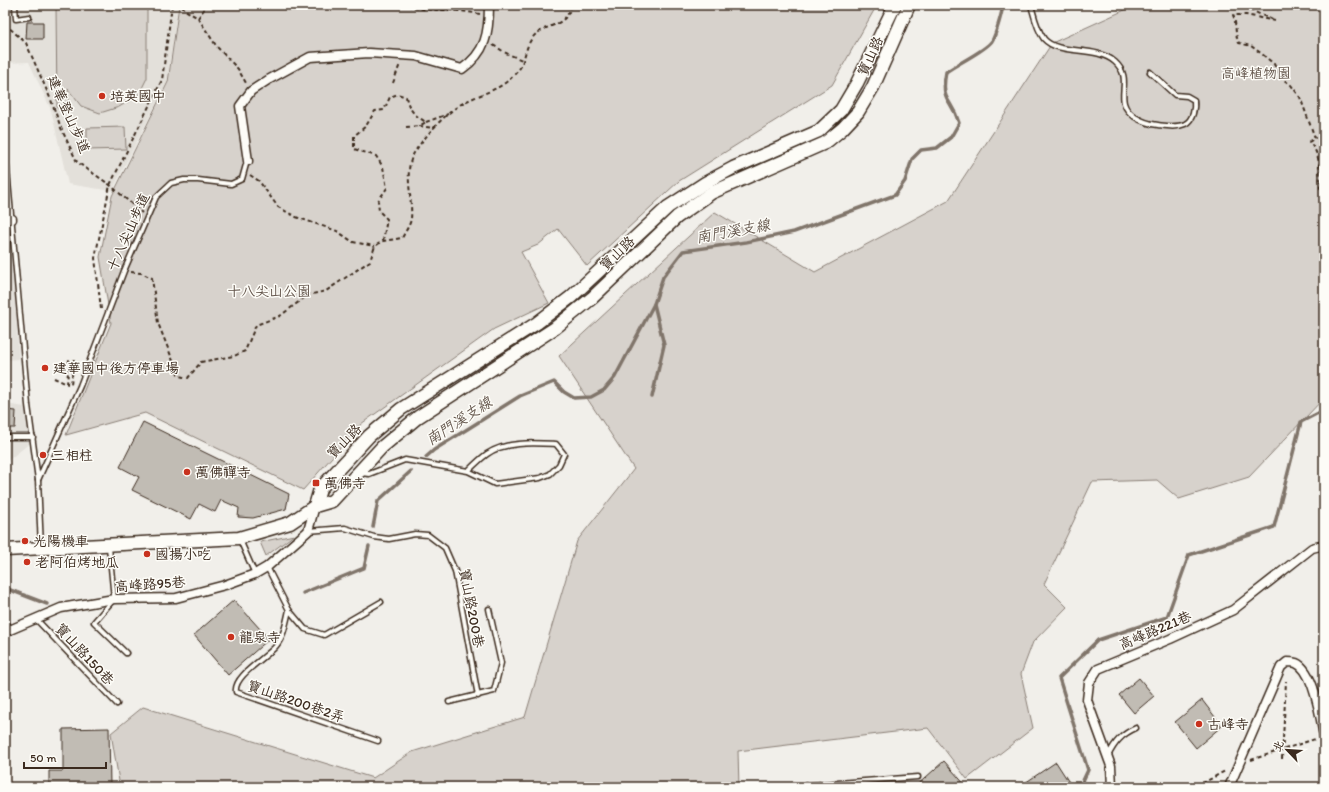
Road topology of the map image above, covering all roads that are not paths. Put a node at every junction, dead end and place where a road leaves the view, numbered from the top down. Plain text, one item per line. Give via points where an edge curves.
1 (489, 5) edge
2 (895, 5) edge
3 (909, 5) edge
4 (1031, 5) edge
5 (16, 6) dead end
6 (29, 17) dead end
7 (1150, 72) dead end
8 (5, 147) edge
9 (248, 161) joint
10 (8, 219) edge
11 (33, 437) junction
12 (5, 438) edge
13 (468, 471) junction
14 (358, 473) junction
15 (38, 480) junction
16 (315, 506) junction
17 (308, 531) junction
18 (239, 538) junction
19 (108, 544) junction
20 (1324, 545) edge
21 (41, 547) junction
22 (5, 550) edge
23 (267, 567) junction
24 (255, 574) junction
25 (114, 599) junction
26 (381, 602) dead end
27 (489, 609) dead end
28 (289, 610) junction
29 (36, 619) junction
30 (5, 621) edge
31 (8, 631) edge
32 (126, 653) dead end
33 (478, 696) junction
34 (449, 702) dead end
35 (117, 704) dead end
36 (1136, 728) dead end
37 (1324, 737) edge
38 (378, 741) dead end
39 (1108, 756) junction
40 (918, 777) dead end
41 (784, 787) edge
42 (1112, 787) edge
43 (1229, 787) edge

1 - 9 street, 十八尖山步道 via 486,40 473,61 462,69 416,56 369,53 310,57 251,91 240,106
2 - 16 street, 寶山路 via 841,110 819,131 733,168 668,207 571,297 537,323 401,409 369,436 320,489
3 - 14 street, 寶山路 via 873,87 858,112 842,129 825,143 711,193 677,217 592,298 555,328 418,417 382,447
4 - 7 lane via 1040,32 1051,44 1090,51 1114,61 1124,76 1123,103 1126,111 1147,124 1171,127 1189,121 1195,109 1194,100 1187,96 1175,95
5 - 6 lane via 16,19
8 - 10 lane
9 - 15 lane, 十八尖山步道 via 242,179 231,184 198,180 171,183 156,197 146,216 80,386
10 - 11 lane
11 - 12 lane
11 - 15 lane
13 - 13 lane via 495,484 540,478 550,474 559,465 564,454 556,444 530,442 487,454
13 - 14 lane via 405,460 369,474
14 - 16 street, 寶山路 via 332,501
15 - 21 lane
16 - 17 street
16 - 18 street, 寶山路 via 290,523
17 - 23 street, 高峰路95巷
17 - 33 lane, 寶山路200巷 via 345,528 389,539 415,534 428,535 445,548 455,571
18 - 19 street, 寶山路
18 - 24 lane
19 - 21 street, 寶山路
19 - 25 lane
20 - 39 street, 高峰路221巷 via 1312,548 1233,610 1098,669 1089,683 1087,700
21 - 22 street, 寶山路
23 - 24 street, 高峰路95巷
23 - 28 lane
24 - 25 street, 高峰路95巷 via 176,598
25 - 29 street, 高峰路95巷 via 61,608
25 - 32 lane via 94,622
26 - 28 lane via 324,635 305,629
27 - 33 lane, 寶山路200巷 via 501,663 494,691
28 - 38 lane, 寶山路200巷2弄 via 285,629 276,646 239,679 235,687 236,692
29 - 31 street, 高峰路95巷
29 - 35 lane, 寶山路150巷
30 - 31 lane
33 - 34 lane, 寶山路200巷
36 - 39 lane via 1125,733
37 - 43 street via 1315,692 1304,670 1296,663 1286,662 1281,667
39 - 42 street, 高峰路221巷
40 - 41 lane

